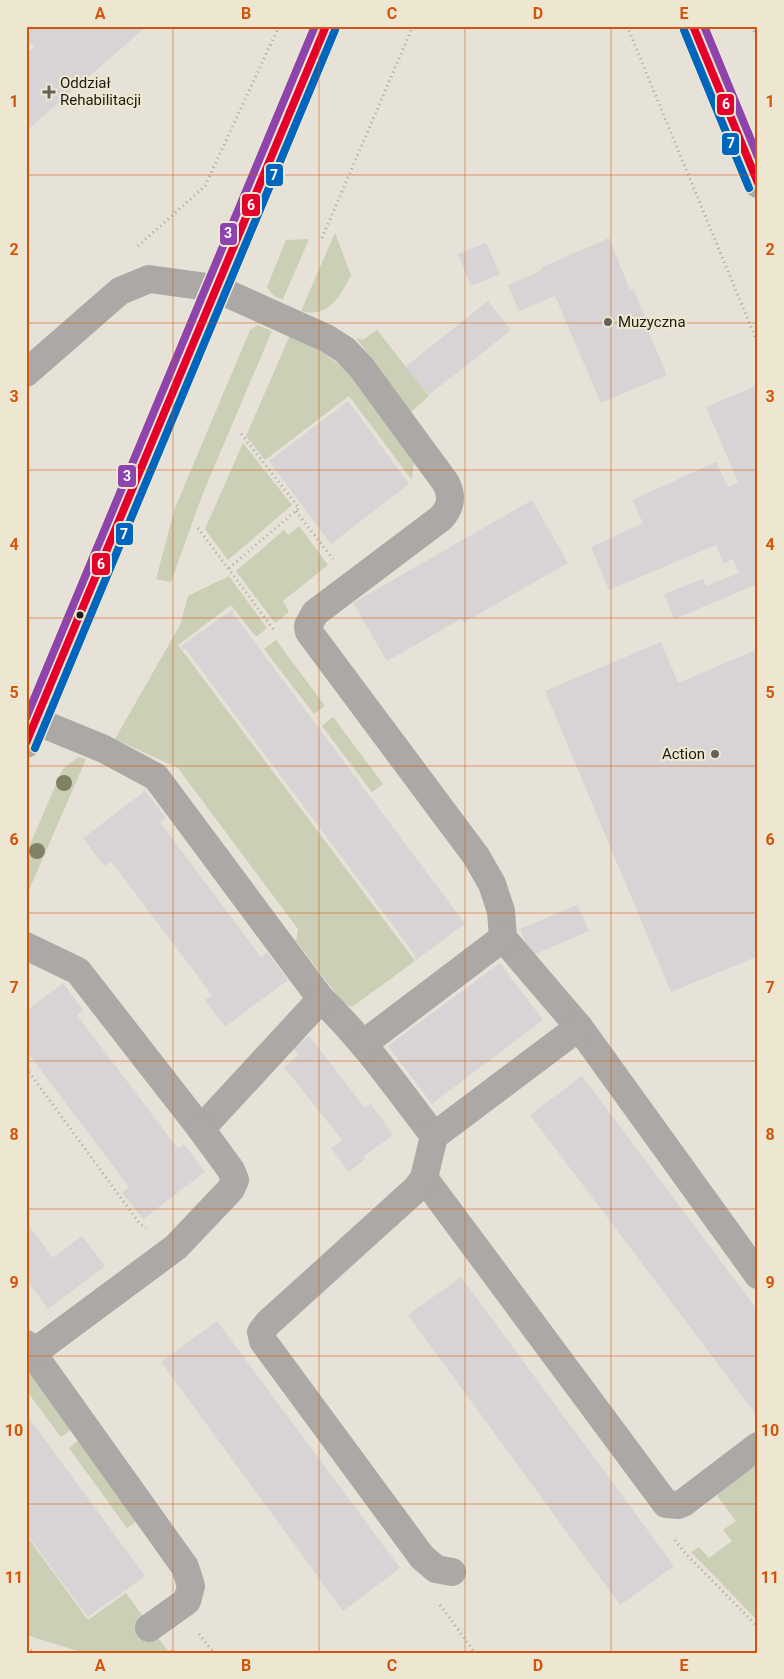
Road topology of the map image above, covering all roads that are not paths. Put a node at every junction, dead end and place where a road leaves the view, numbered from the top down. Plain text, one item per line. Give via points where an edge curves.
1 (326, 26) edge
2 (692, 26) edge
3 (758, 184) edge
4 (215, 288) junction
5 (26, 373) edge
6 (30, 727) edge
7 (503, 938) junction
8 (26, 946) edge
9 (321, 1000) junction
10 (579, 1027) junction
11 (363, 1044) junction
12 (201, 1129) junction
13 (434, 1136) junction
14 (424, 1178) junction
15 (758, 1275) edge
16 (29, 1349) edge
17 (758, 1446) edge
18 (452, 1572) dead end
19 (149, 1628) dead end

1 - 4 street
2 - 3 street
4 - 5 street via 149,279 120,291
4 - 6 street via 172,398
4 - 7 street via 326,338 345,350 451,492 450,502 441,518 315,613 308,626 309,632 476,856 502,911
6 - 9 street via 104,749 156,777
7 - 10 street
7 - 11 street
8 - 12 street via 78,971
9 - 11 street
9 - 12 street
10 - 13 street
10 - 15 street
11 - 13 street
12 - 16 street via 231,1170 235,1180 231,1190 176,1247
13 - 14 street
14 - 17 street via 663,1501 672,1506 683,1503
14 - 18 street via 416,1189 268,1323 261,1336 422,1557 436,1569
16 - 19 street via 185,1567 191,1586 187,1601

